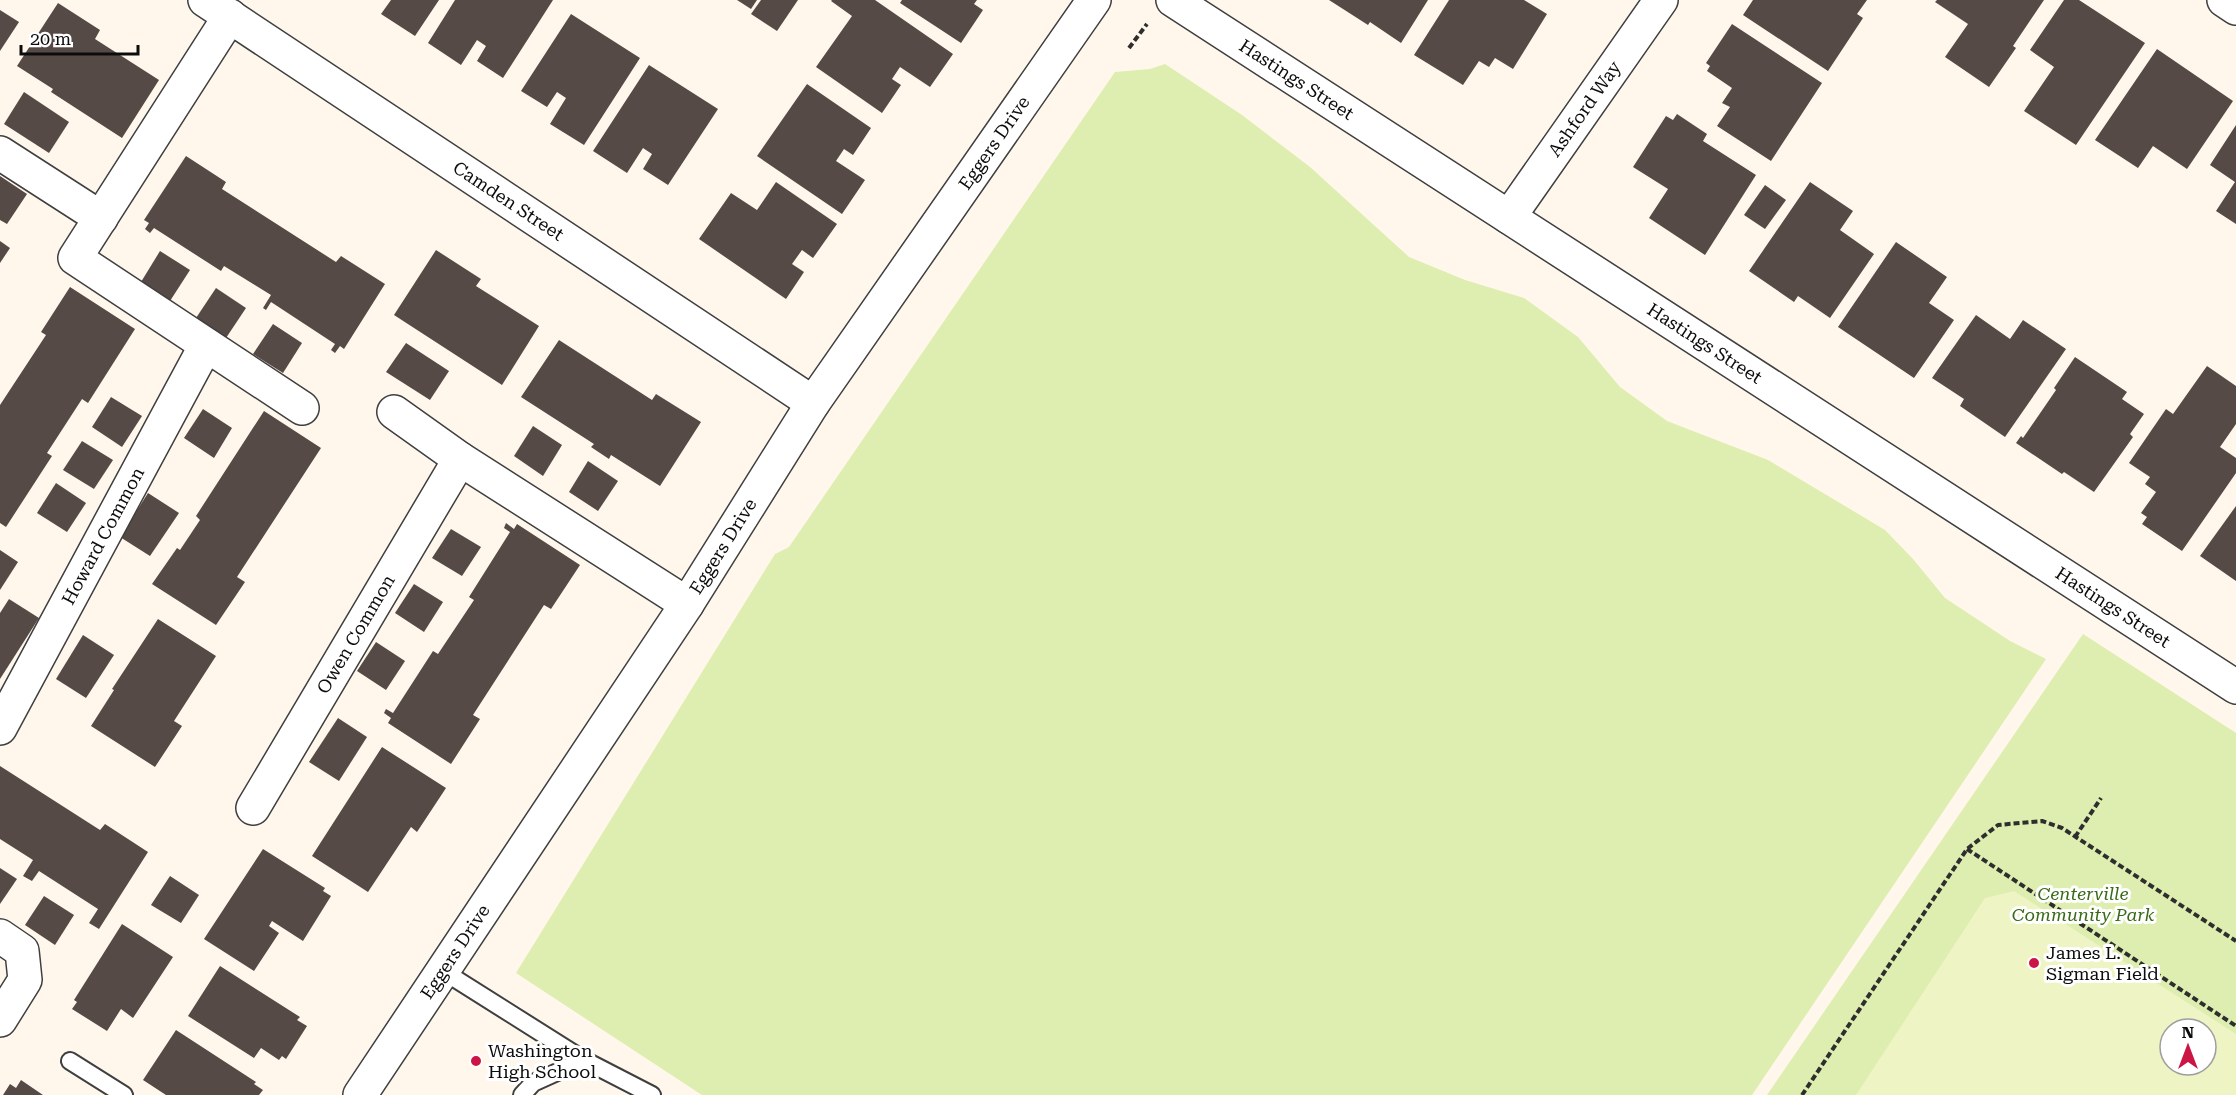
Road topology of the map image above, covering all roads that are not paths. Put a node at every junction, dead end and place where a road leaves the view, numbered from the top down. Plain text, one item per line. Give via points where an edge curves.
1 (1094, 0) edge
2 (1173, 0) edge
3 (1661, 0) edge
4 (2224, 0) edge
5 (217, 8) edge
6 (2236, 8) edge
7 (0, 153) edge
8 (1509, 217) junction
9 (101, 218) junction
10 (206, 345) junction
11 (813, 403) junction
12 (302, 408) dead end
13 (394, 412) dead end
14 (460, 459) junction
15 (687, 604) junction
16 (2236, 687) edge
17 (0, 728) edge
18 (253, 808) dead end
19 (0, 936) edge
20 (443, 971) junction
21 (0, 1020) edge
22 (584, 1060) junction
23 (70, 1061) dead end
24 (124, 1095) edge
25 (360, 1095) edge
26 (522, 1095) edge
27 (652, 1095) edge

1 - 11 street, Eggers Drive
2 - 8 street, Hastings Street
3 - 8 street, Ashford Way
4 - 6 street
5 - 9 street
5 - 11 street, Camden Street
7 - 9 street
8 - 16 street, Hastings Street
9 - 10 street via 75,258
10 - 12 street
10 - 17 street, Howard Common
11 - 15 street, Eggers Drive
13 - 14 street
14 - 15 street
14 - 18 street, Owen Common
15 - 20 street, Eggers Drive
19 - 21 street via 22,951 25,980
20 - 22 lane
20 - 25 street, Eggers Drive
22 - 26 lane via 533,1083
22 - 27 lane
23 - 24 lane

